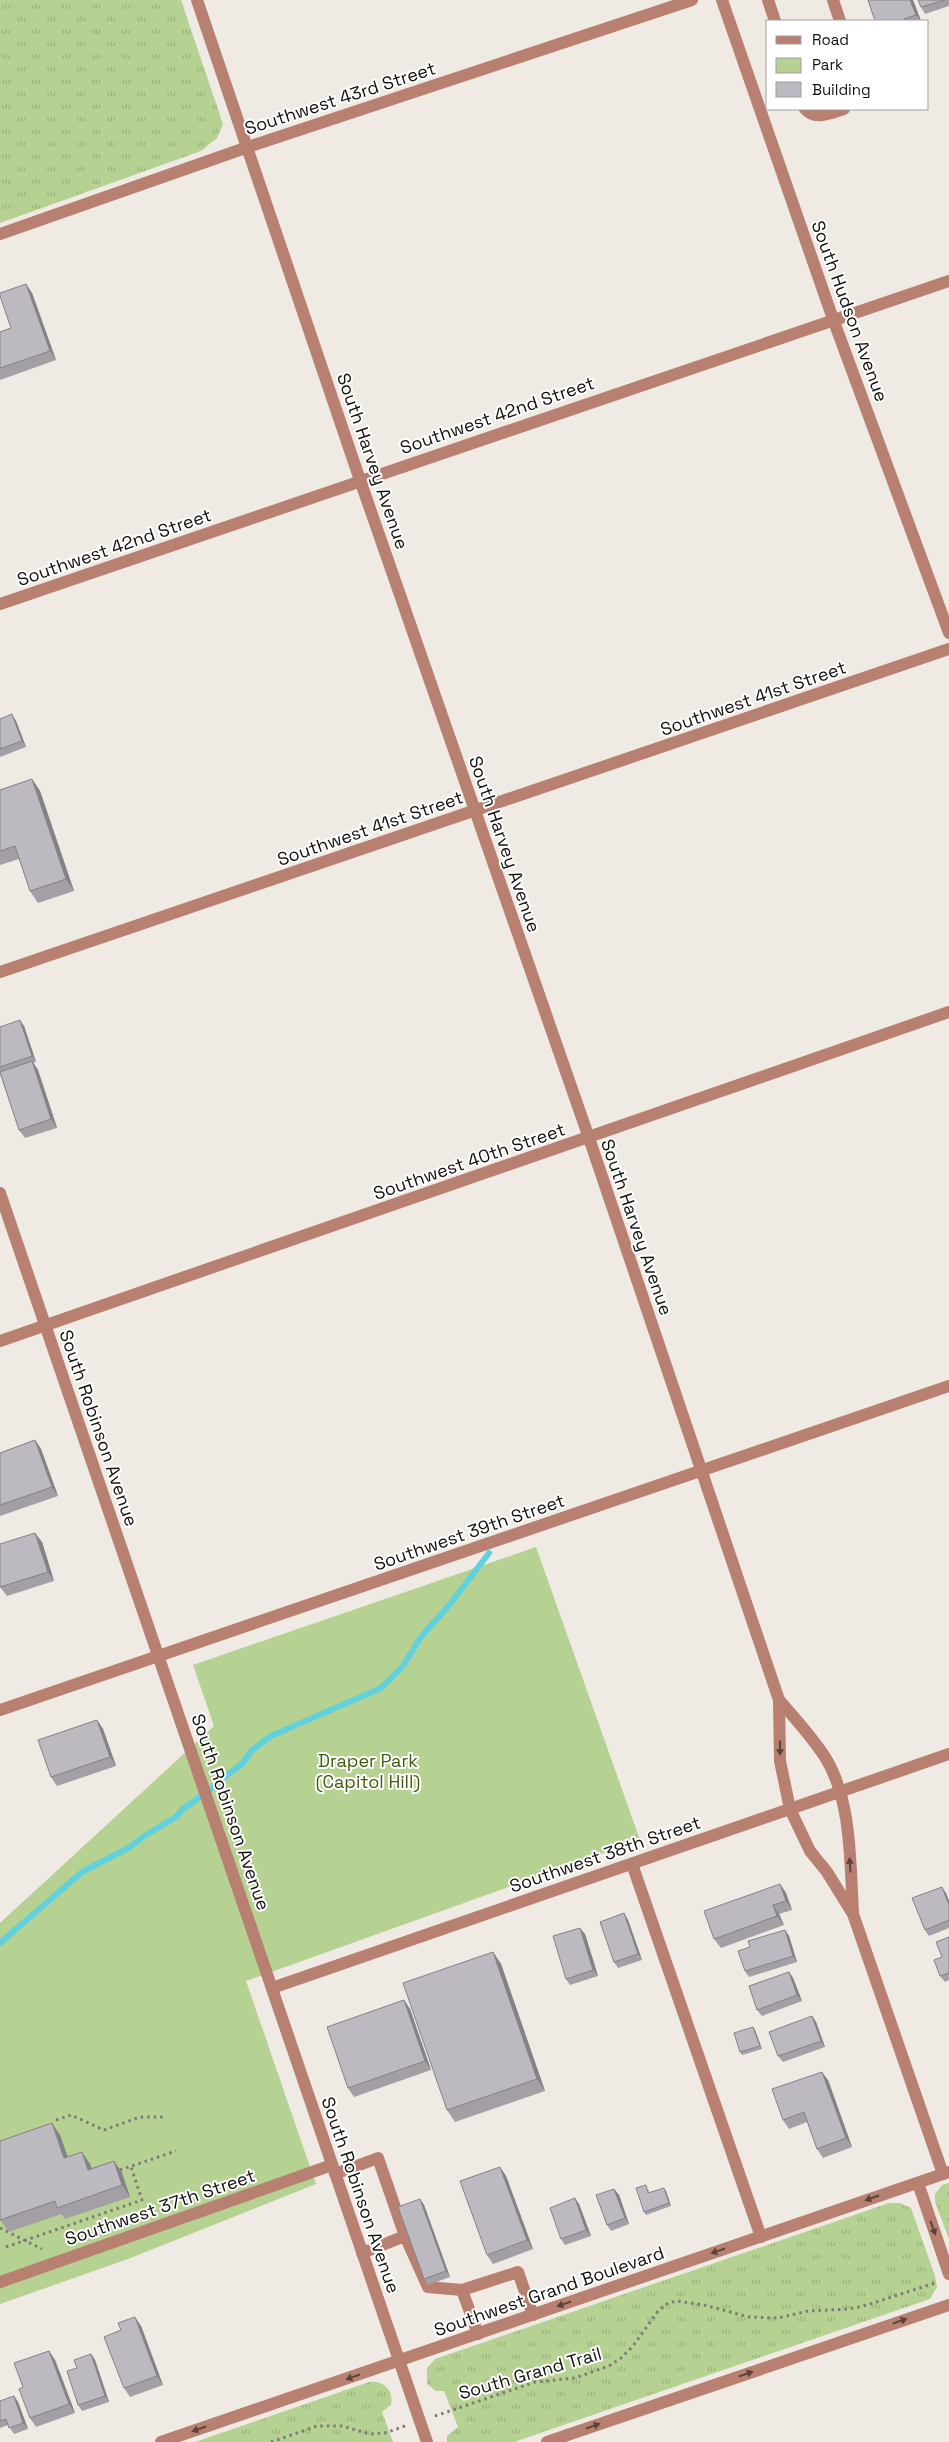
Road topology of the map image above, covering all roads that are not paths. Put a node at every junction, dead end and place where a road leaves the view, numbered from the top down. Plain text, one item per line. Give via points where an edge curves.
1 (197, 0) edge
2 (692, 0) edge
3 (722, 0) edge
4 (768, 0) edge
5 (833, 0) edge
6 (775, 20) edge
7 (840, 20) edge
8 (806, 110) edge
9 (841, 110) edge
10 (248, 148) junction
11 (0, 234) edge
12 (949, 281) edge
13 (833, 319) junction
14 (360, 480) junction
15 (0, 604) edge
16 (949, 633) edge
17 (949, 649) edge
18 (475, 811) junction
19 (0, 972) edge
20 (949, 1012) edge
21 (589, 1138) junction
22 (0, 1193) edge
23 (46, 1325) junction
24 (0, 1341) edge
25 (949, 1386) edge
26 (702, 1472) junction
27 (158, 1655) junction
28 (779, 1700) junction
29 (0, 1710) edge
30 (949, 1754) edge
31 (838, 1793) junction
32 (790, 1809) junction
33 (632, 1864) junction
34 (854, 1914) junction
35 (272, 1988) junction
36 (333, 2170) junction
37 (946, 2173) edge
38 (918, 2183) junction
39 (405, 2236) junction
40 (761, 2237) junction
41 (362, 2253) junction
42 (944, 2278) edge
43 (0, 2282) edge
44 (462, 2290) junction
45 (949, 2305) edge
46 (533, 2315) junction
47 (478, 2334) junction
48 (399, 2361) junction
49 (161, 2442) edge
50 (427, 2442) edge
51 (546, 2442) edge

1 - 10 street, South Harvey Avenue
2 - 10 street, Southwest 43rd Street
3 - 13 street, South Hudson Avenue
4 - 6 street
5 - 7 street
8 - 9 street via 813,115 824,116
10 - 11 street, Southwest 43rd Street
10 - 14 street, South Harvey Avenue
12 - 13 street, Southwest 42nd Street
13 - 14 street, Southwest 42nd Street
13 - 16 street, South Hudson Avenue
14 - 15 street, Southwest 42nd Street
14 - 18 street, South Harvey Avenue
17 - 18 street, Southwest 41st Street
18 - 19 street, Southwest 41st Street
18 - 21 street, South Harvey Avenue
20 - 21 street, Southwest 40th Street
21 - 23 street, Southwest 40th Street
21 - 26 street, South Harvey Avenue
22 - 23 street, South Robinson Avenue
23 - 24 street, Southwest 40th Street
23 - 27 street, South Robinson Avenue
25 - 26 street, Southwest 39th Street
26 - 27 street, Southwest 39th Street
26 - 28 street, South Harvey Avenue
27 - 29 street, Southwest 39th Street
27 - 35 street, South Robinson Avenue
28 - 31 street, South Harvey Avenue via 826,1759
28 -> 32 street, South Harvey Avenue via 780,1761
30 - 31 street, Southwest 38th Street
31 - 32 street, Southwest 38th Street
34 -> 31 street, South Harvey Avenue via 847,1828
32 - 33 street, Southwest 38th Street
32 - 34 street, South Harvey Avenue via 810,1851
33 - 35 street, Southwest 38th Street
33 - 40 street
34 - 37 street, South Harvey Avenue
35 - 36 street, South Robinson Avenue
36 - 39 street, Southwest 37th Street via 378,2158
36 - 41 street, South Robinson Avenue
36 - 43 street, Southwest 37th Street
37 - 38 street, Southwest Grand Boulevard
38 -> 40 street, Southwest Grand Boulevard
38 -> 42 street
39 - 41 street
39 - 44 street via 428,2287
40 -> 46 street, Southwest Grand Boulevard
41 - 48 street, South Robinson Avenue
44 - 46 street via 518,2272
44 - 47 street
51 -> 45 street
46 - 47 street, Southwest Grand Boulevard
47 - 48 street, Southwest Grand Boulevard
48 -> 49 street, Southwest Grand Boulevard
48 - 50 street, South Robinson Avenue

